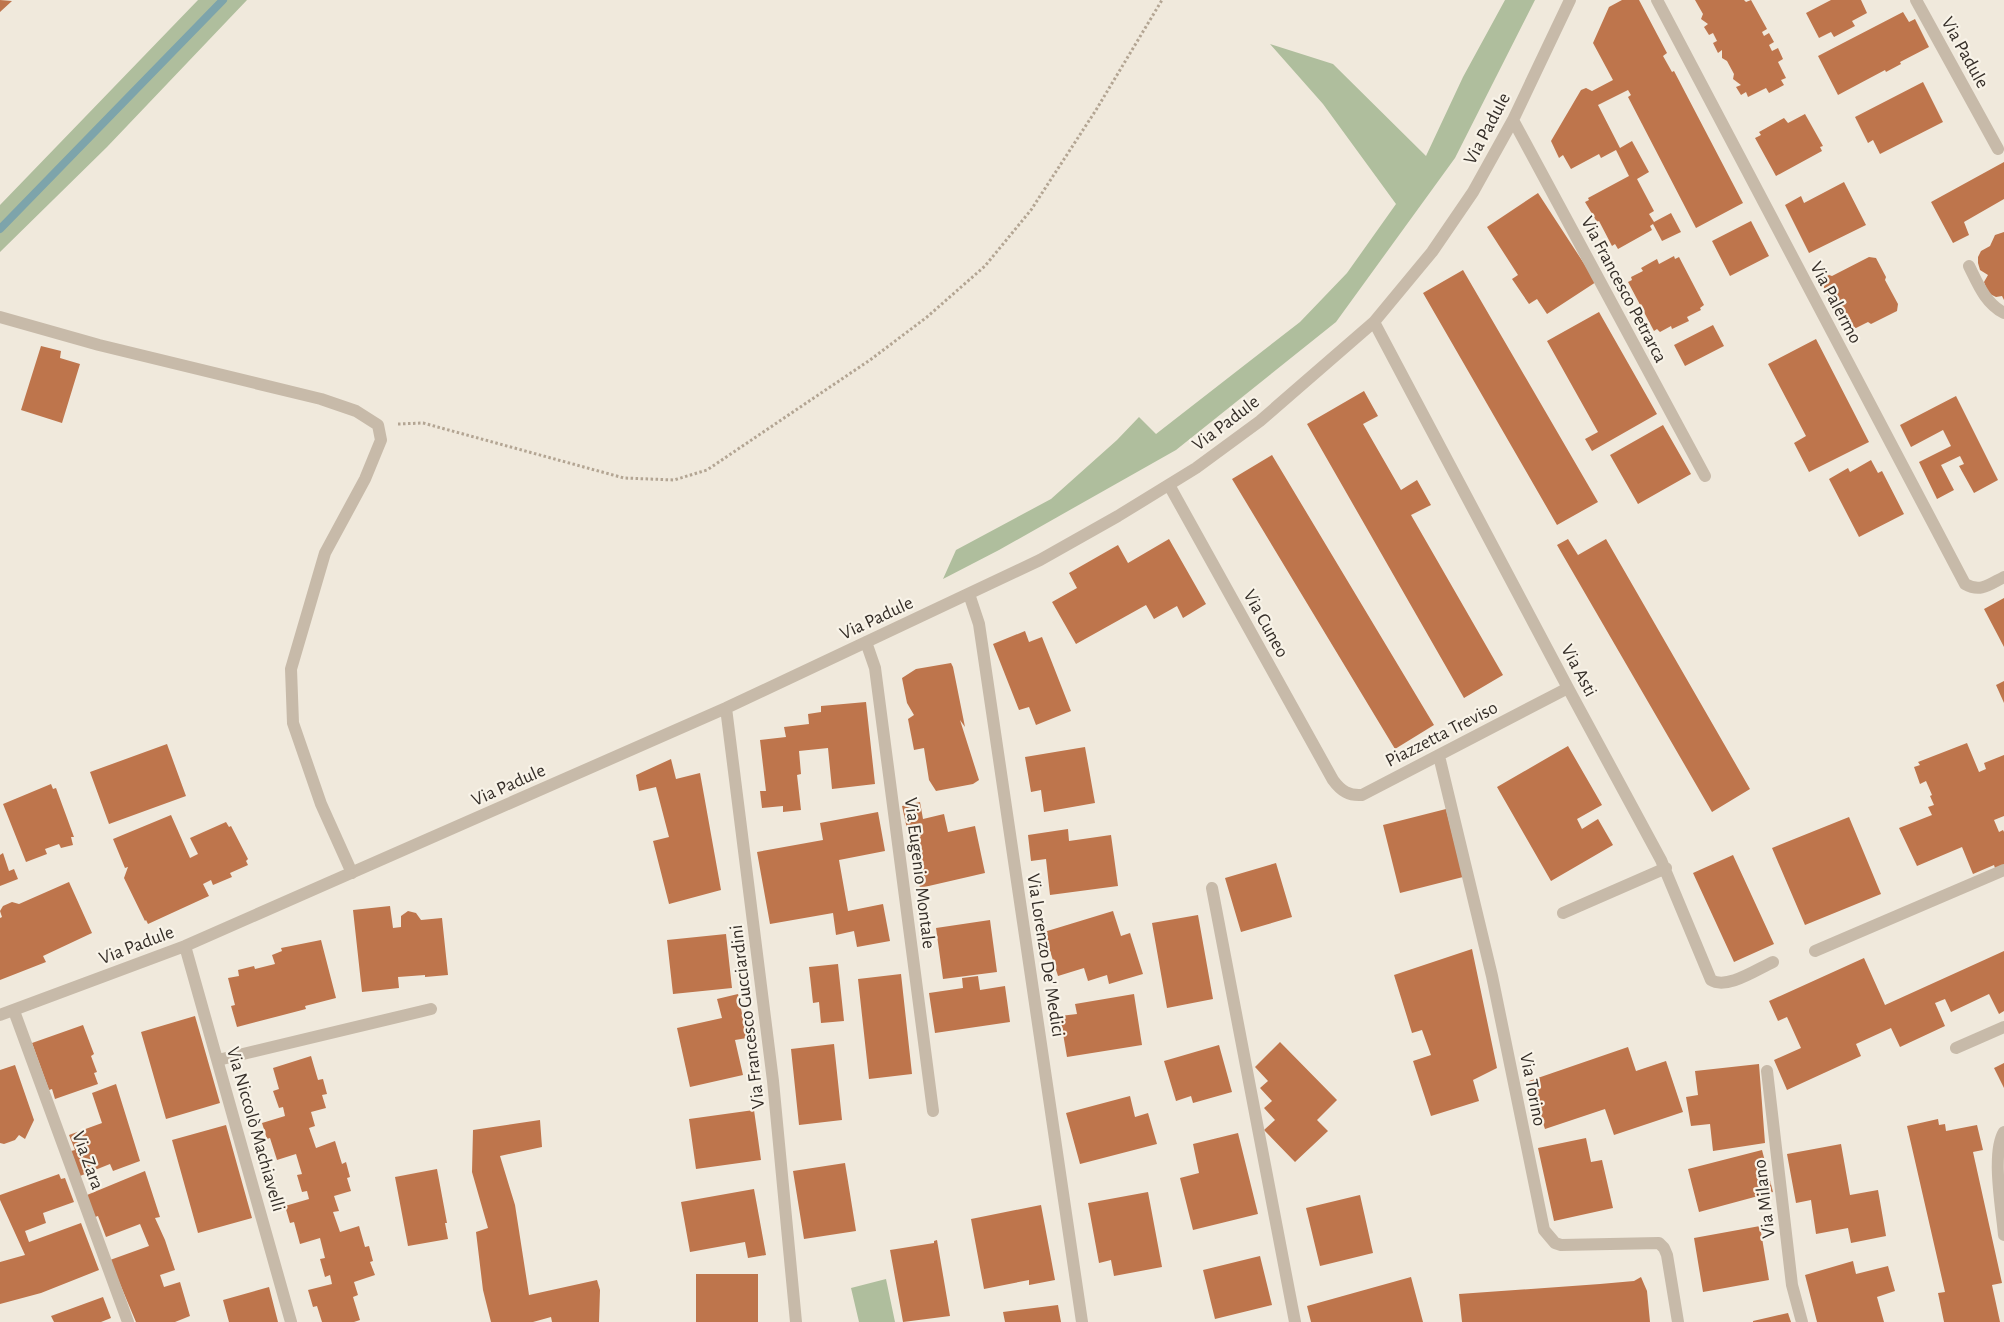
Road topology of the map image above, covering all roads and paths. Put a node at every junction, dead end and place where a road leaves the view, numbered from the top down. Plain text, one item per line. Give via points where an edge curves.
1 (1162, 0) edge
2 (1570, 0) edge
3 (1657, 0) edge
4 (1916, 0) edge
5 (1513, 120) junction
6 (1998, 149) dead end
7 (1969, 266) dead end
8 (2004, 313) edge
9 (0, 317) edge
10 (1374, 322) junction
11 (378, 425) junction
12 (1705, 476) dead end
13 (1169, 485) junction
14 (2004, 577) edge
15 (968, 594) junction
16 (866, 642) junction
17 (1568, 688) junction
18 (726, 708) junction
19 (1440, 756) junction
20 (1333, 780) joint
21 (1666, 868) junction
22 (2004, 870) edge
23 (352, 873) junction
24 (1212, 888) dead end
25 (1563, 913) dead end
26 (185, 946) junction
27 (1815, 951) dead end
28 (1773, 962) dead end
29 (430, 1009) dead end
30 (14, 1011) junction
31 (0, 1015) edge
32 (2004, 1027) edge
33 (1956, 1048) dead end
34 (218, 1060) junction
35 (1767, 1071) dead end
36 (933, 1111) dead end
37 (2004, 1132) edge
38 (2004, 1235) edge
39 (128, 1322) edge
40 (291, 1322) edge
41 (796, 1322) edge
42 (1082, 1322) edge
43 (1296, 1322) edge
44 (1678, 1322) edge
45 (1802, 1322) edge

1 - 11 path via 1031,210 985,266 927,317 870,360 707,470 674,480 624,478 423,424
2 - 5 street, Via Padule
3 - 14 street, Via Palermo via 1965,584 1982,588
4 - 6 street, Via Padule
5 - 10 street, Via Padule via 1473,192 1432,252
5 - 12 street, Via Francesco Petrarca
7 - 8 street via 1984,296 1994,308
9 - 11 street via 99,345 321,399 356,411
10 - 13 street, Via Padule via 1260,421
10 - 17 street, Via Asti
11 - 23 street via 381,440 365,479 325,553 291,670 293,723 321,804
13 - 15 street, Via Padule via 1040,560
13 - 20 street, Via Cuneo
15 - 16 street, Via Padule
15 - 42 street, Via Lorenzo De' Medici via 979,624
16 - 18 street, Via Padule
16 - 36 street, Via Eugenio Montale via 875,668
17 - 19 street, Piazzetta Treviso
17 - 21 street, Via Asti
18 - 23 street, Via Padule
18 - 41 street, Via Francesco Gucciardini via 773,1082
19 - 20 street, Piazzetta Treviso via 1362,796 1347,793
19 - 44 street, Via Torino via 1492,976 1544,1230 1554,1243 1561,1245 1659,1242 1667,1255
21 - 25 street
21 - 28 street, Via Asti via 1711,980 1717,984 1730,982
22 - 27 street
23 - 26 street, Via Padule
24 - 43 street
26 - 30 street, Via Padule
26 - 34 street, Via Niccolò Machiavelli
29 - 34 street
30 - 31 street, Via Padule
30 - 39 street, Via Zara
32 - 33 street
34 - 40 street, Via Niccolò Machiavelli
35 - 45 street, Via Milano via 1792,1285
37 - 38 street via 1997,1156

